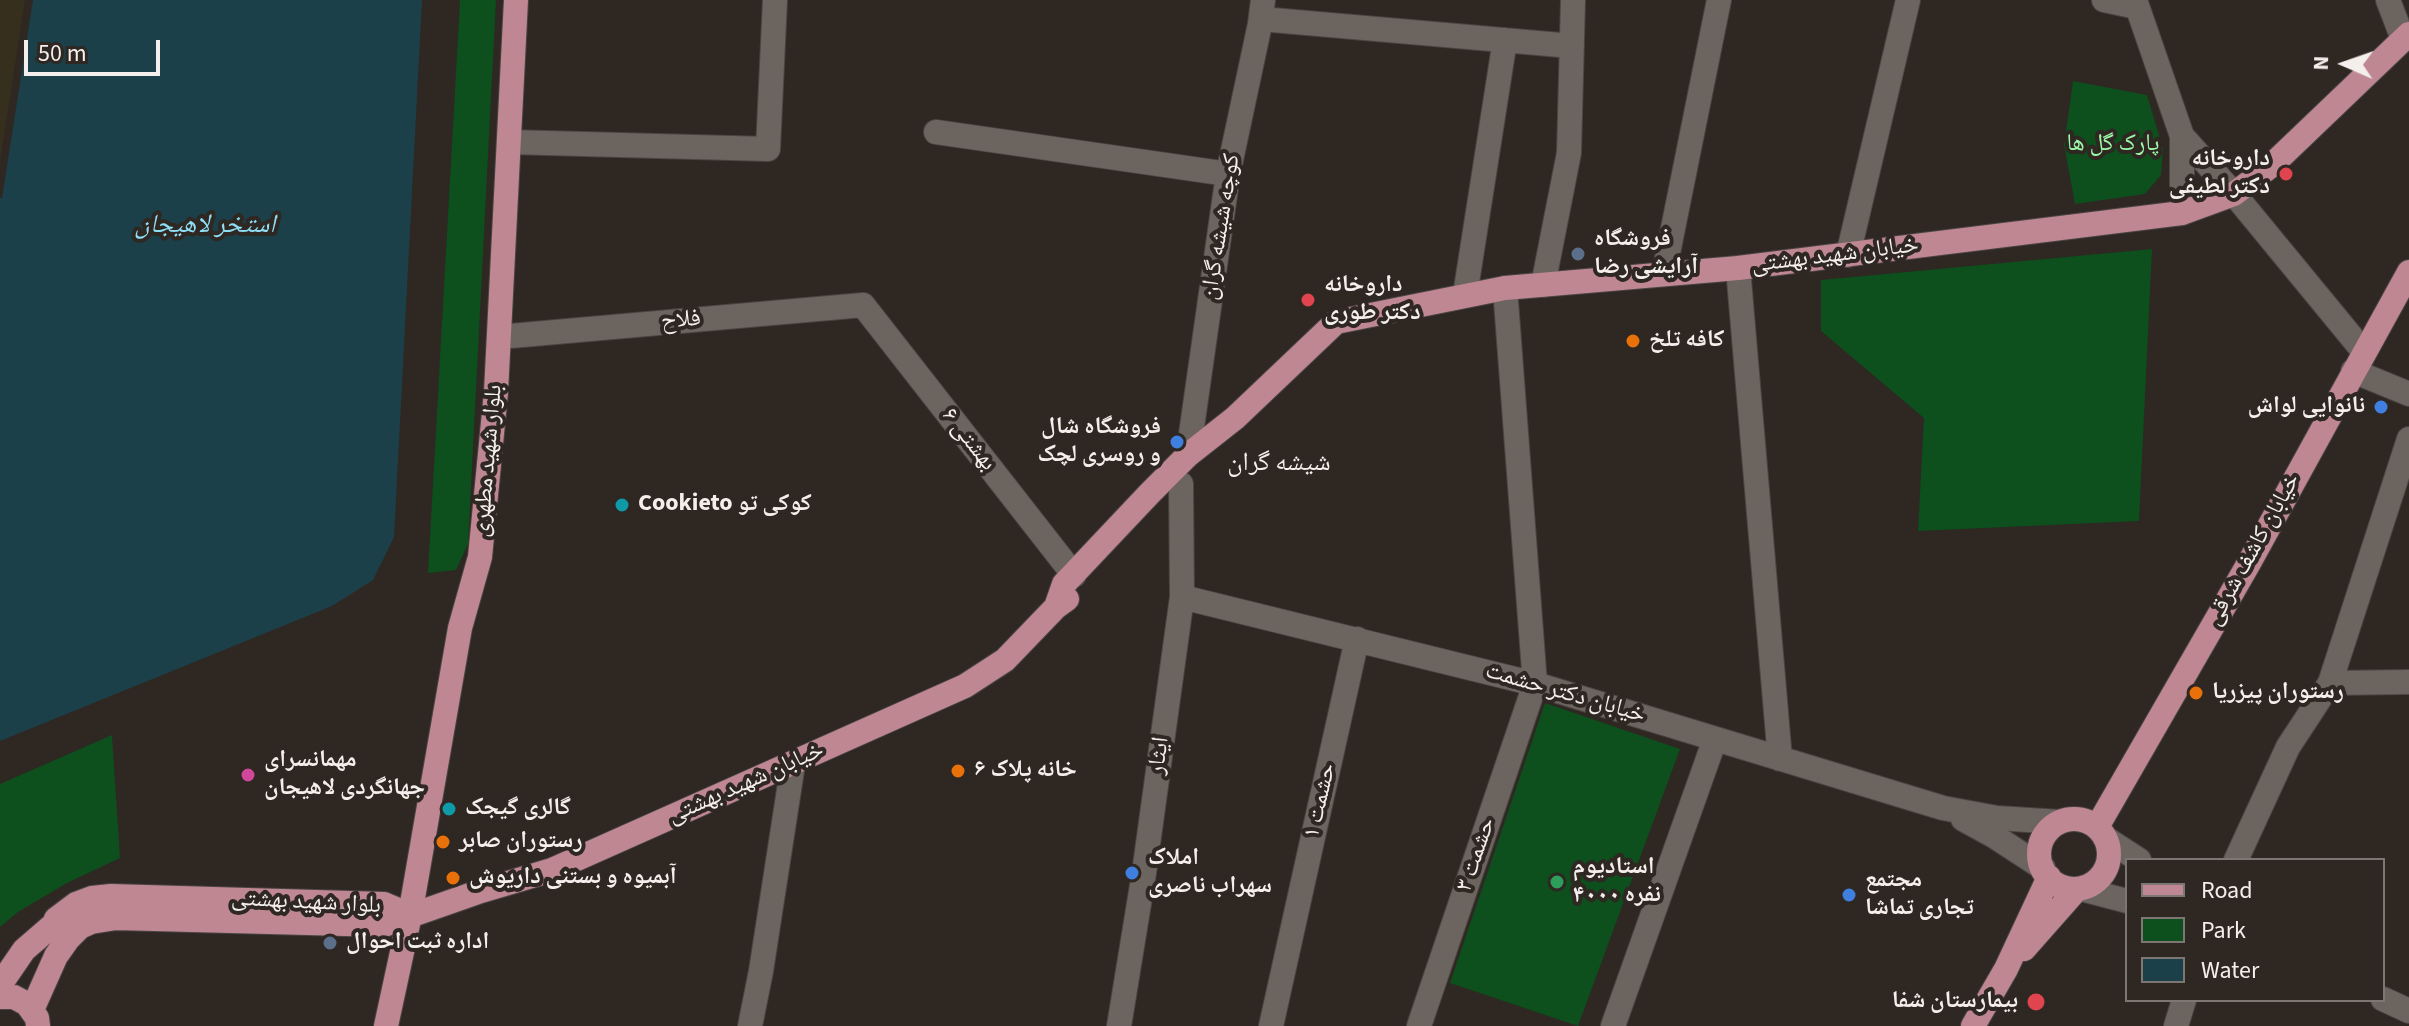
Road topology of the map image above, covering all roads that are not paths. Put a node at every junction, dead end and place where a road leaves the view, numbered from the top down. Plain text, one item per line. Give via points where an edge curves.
1 (516, 0) edge
2 (775, 0) edge
3 (1573, 0) edge
4 (1719, 0) edge
5 (1908, 0) edge
6 (2104, 0) edge
7 (2388, 0) edge
8 (2136, 4) edge
9 (1262, 9) edge
10 (2406, 36) edge
11 (1505, 40) junction
12 (1572, 46) junction
13 (936, 132) dead end
14 (2182, 136) junction
15 (509, 142) junction
16 (1228, 174) junction
17 (2234, 194) junction
18 (2182, 213) junction
19 (1848, 255) junction
20 (1738, 268) junction
21 (2409, 272) edge
22 (1664, 273) junction
23 (1543, 285) junction
24 (1505, 288) junction
25 (1465, 295) junction
26 (863, 305) joint
27 (499, 337) junction
28 (2358, 361) junction
29 (2409, 394) edge
30 (1235, 418) junction
31 (2409, 439) edge
32 (1188, 455) junction
33 (1181, 484) junction
34 (1074, 575) junction
35 (1182, 597) junction
36 (1056, 607) junction
37 (1357, 639) junction
38 (2409, 682) edge
39 (2330, 683) junction
40 (1535, 684) junction
41 (1715, 739) junction
42 (1780, 759) junction
43 (793, 764) junction
44 (1943, 808) junction
45 (2060, 822) junction
46 (2101, 832) junction
47 (2136, 858) edge
48 (2237, 858) edge
49 (2046, 873) junction
50 (2079, 889) junction
51 (2125, 900) edge
52 (410, 915) junction
53 (2006, 969) junction
54 (0, 985) edge
55 (0, 997) edge
56 (2385, 1000) edge
57 (2183, 1002) edge
58 (2409, 1011) edge
59 (35, 1018) edge
60 (386, 1026) edge
61 (750, 1026) edge
62 (1119, 1026) edge
63 (1271, 1026) edge
64 (1419, 1026) edge
65 (1613, 1026) edge
66 (1973, 1026) edge
67 (2176, 1026) edge

1 - 15 main road, بلوار شهید مطهری
2 - 15 street via 768,149
3 - 12 street
4 - 22 street
5 - 19 street
6 - 8 street
7 - 10 street
8 - 14 street
9 - 11 street
9 - 16 street, کوچه شیشه گران
10 - 17 main road, خیابان شهید بهشتی via 2272,165
11 - 12 street
11 - 25 street
12 - 23 street via 1569,153
13 - 16 street
14 - 17 street
14 - 18 street
15 - 27 main road, بلوار شهید مطهری
16 - 32 street, کوچه شیشه گران
17 - 18 main road, خیابان شهید بهشتی
17 - 28 street
18 - 19 main road, خیابان شهید بهشتی
19 - 20 main road, خیابان شهید بهشتی
20 - 22 main road, خیابان شهید بهشتی
20 - 42 street
21 - 28 main road, خیابان کاشف شرقی
22 - 23 main road, خیابان شهید بهشتی
23 - 24 main road, خیابان شهید بهشتی
24 - 25 main road, خیابان شهید بهشتی
24 - 40 street
25 - 30 main road, خیابان شهید بهشتی via 1336,322
26 - 27 street, فلاح
26 - 34 street, بهشتی ۶
27 - 52 main road, بلوار شهید مطهری via 480,557 460,628
28 - 29 street
28 - 46 main road, خیابان کاشف شرقی
30 - 32 main road, خیابان شهید بهشتی
30 - 33 main road, خیابان شهید بهشتی
31 - 39 street
32 - 34 main road, خیابان شهید بهشتی
33 - 35 street, ایثار
33 - 36 main road, خیابان شهید بهشتی via 1076,593
34 - 36 main road, خیابان شهید بهشتی via 1064,584
35 - 37 street, خیابان دکتر حشمت
35 - 62 street, ایثار
36 - 43 main road, خیابان شهید بهشتی via 1005,660 965,686
37 - 40 street, خیابان دکتر حشمت
37 - 63 street, حشمت ۱
38 - 39 street
39 - 48 street via 2288,747
40 - 41 street, خیابان دکتر حشمت
40 - 64 street, حشمت ۳
41 - 42 street, خیابان دکتر حشمت
41 - 65 street
42 - 44 street, خیابان دکتر حشمت
43 - 52 main road, خیابان شهید بهشتی via 552,870
43 - 61 street
44 - 45 street
44 - 49 street
45 - 46 main road via 2085,821
45 - 49 main road via 2044,837 2040,858
46 - 47 street
46 - 50 main road via 2109,859 2106,869
49 - 50 main road via 2057,884
49 - 53 main road
50 - 51 street
50 - 53 main road
52 - 54 main road, بلوار شهید بهشتی via 384,904 92,898 56,919 24,950
52 - 59 main road, بلوار شهید بهشتی via 384,925 103,919 80,927 68,939 48,973
52 - 60 main road, بلوار شهید مطهری
53 - 66 main road
55 - 59 main road via 14,997
56 - 58 street
57 - 67 street

